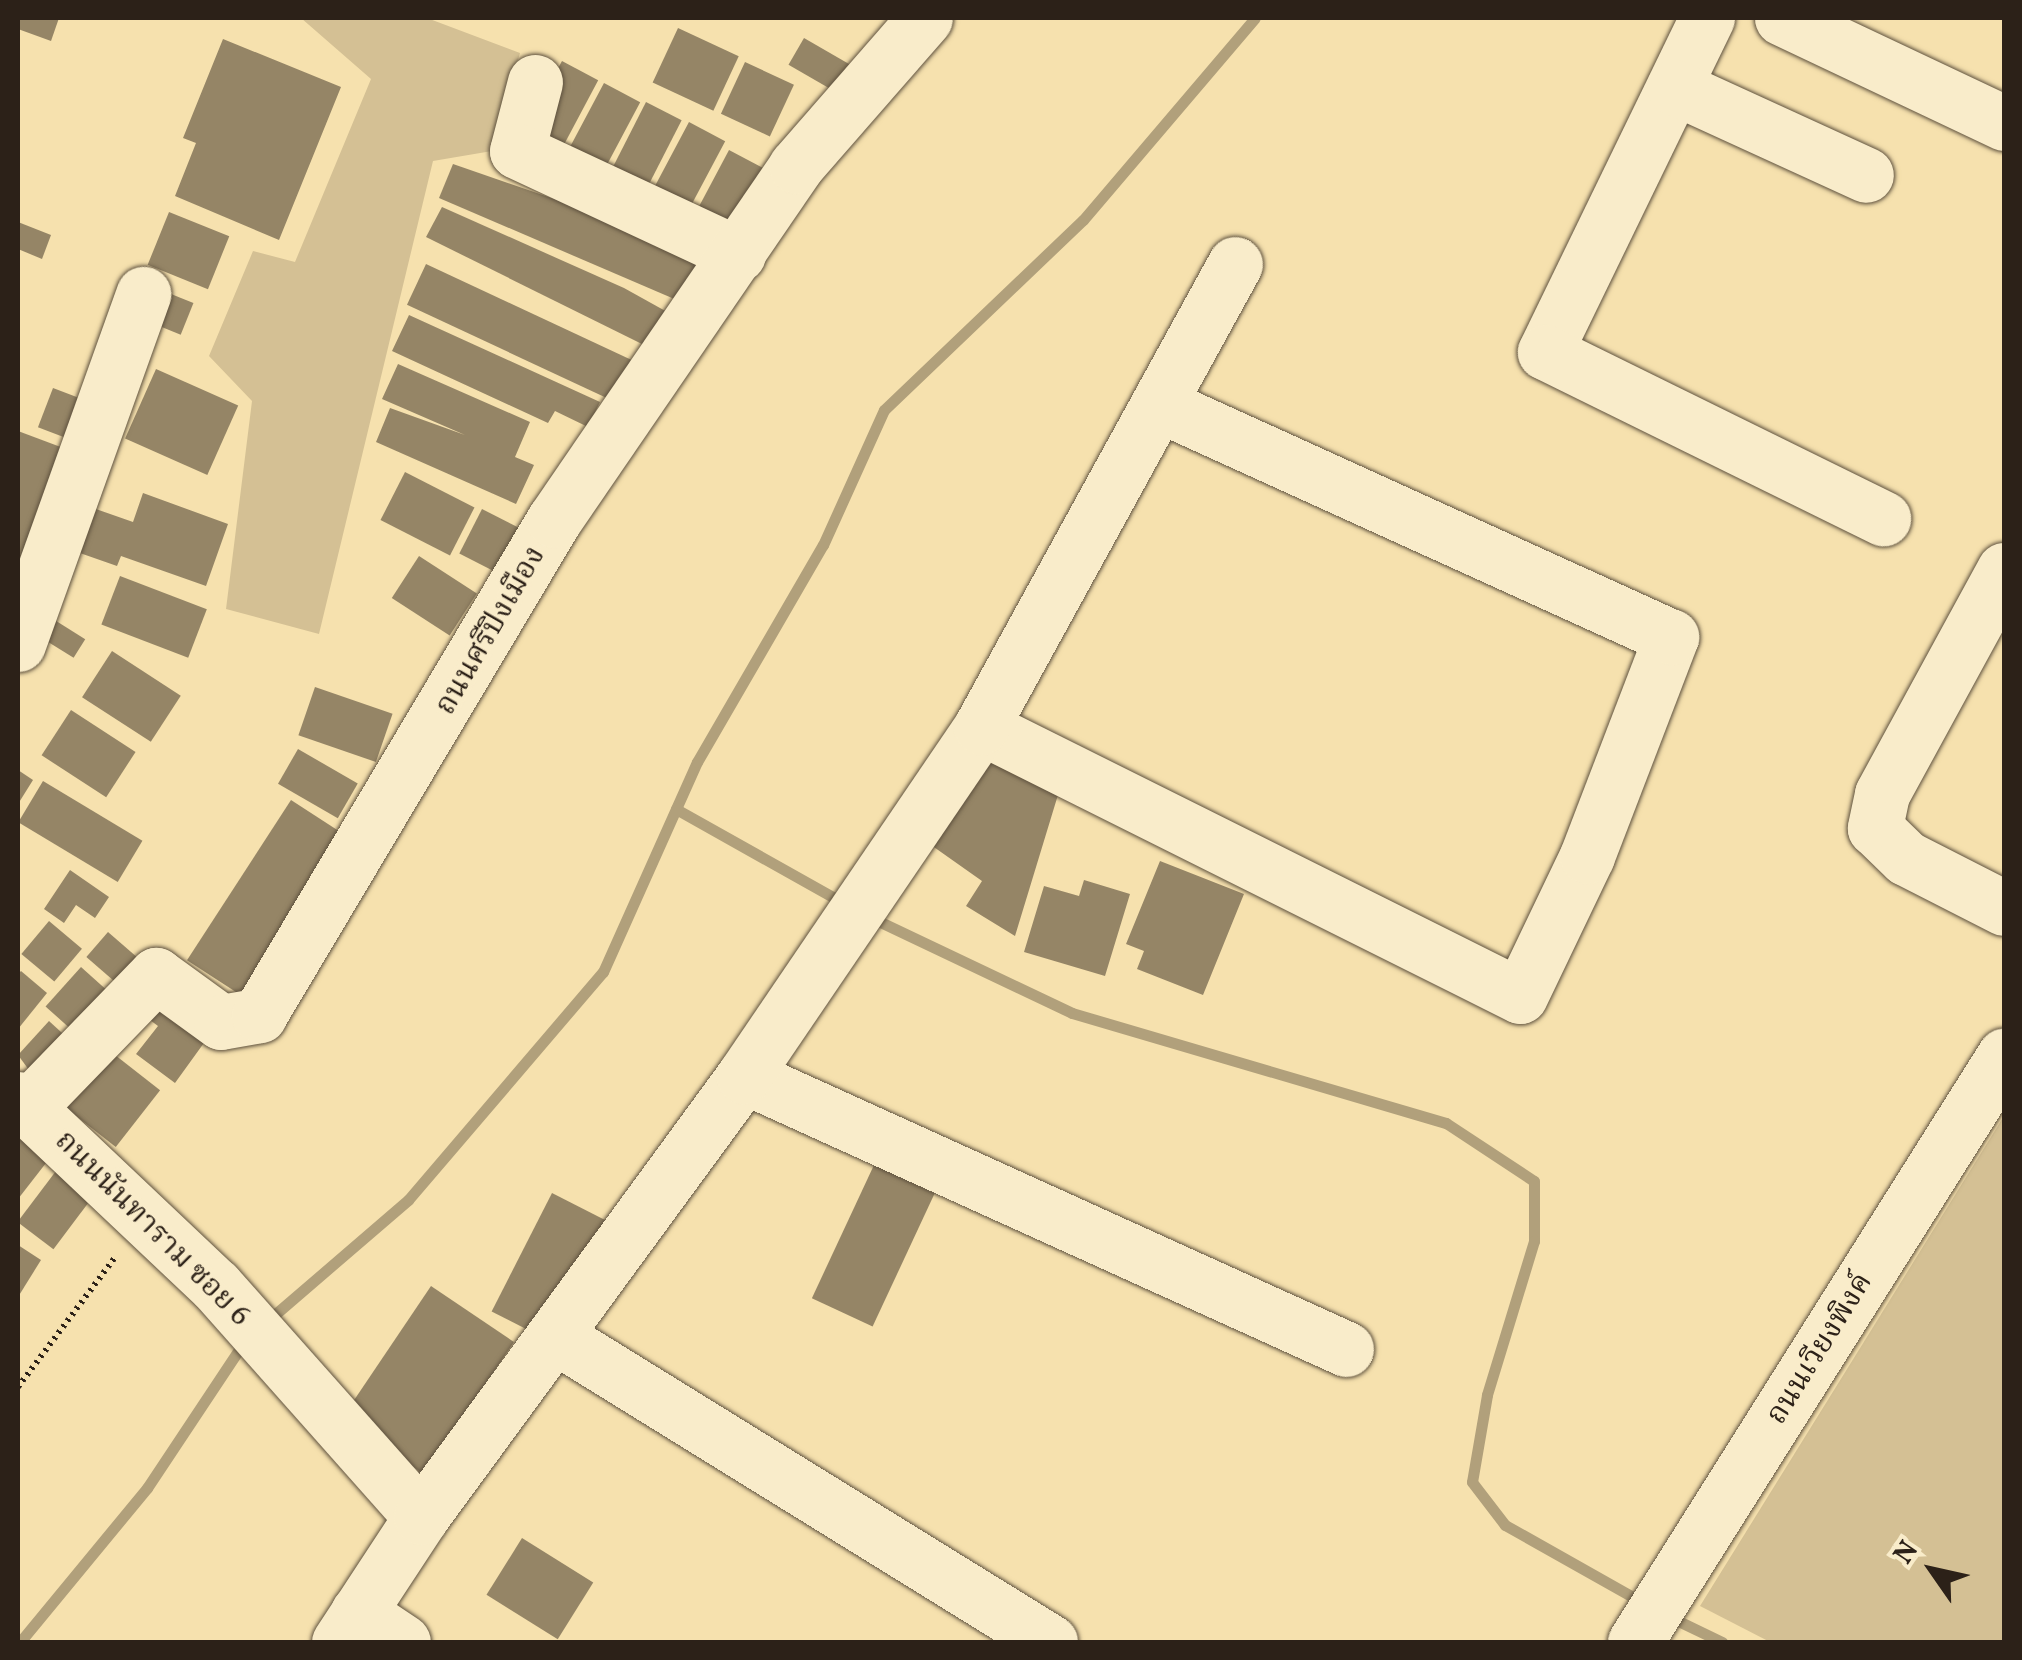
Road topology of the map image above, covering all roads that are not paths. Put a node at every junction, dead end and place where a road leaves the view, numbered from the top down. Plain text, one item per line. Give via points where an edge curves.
1 (925, 18) edge
2 (1708, 18) edge
3 (1782, 18) edge
4 (535, 82) dead end
5 (1674, 87) junction
6 (2004, 123) edge
7 (1866, 175) dead end
8 (738, 254) junction
9 (1235, 264) dead end
10 (143, 294) dead end
11 (1158, 404) junction
12 (1883, 518) dead end
13 (2004, 570) edge
14 (18, 644) edge
15 (980, 727) junction
16 (2004, 908) edge
17 (2004, 1056) edge
18 (744, 1076) junction
19 (23, 1103) edge
20 (554, 1336) junction
21 (1346, 1348) dead end
22 (421, 1517) junction
23 (349, 1627) edge
24 (403, 1642) edge
25 (1050, 1642) edge
26 (1635, 1642) edge

1 - 8 street, ถนนศรีปิงเมือง via 796,166
2 - 5 street
3 - 6 street
4 - 8 street via 517,152
5 - 7 street
5 - 12 street via 1545,352
8 - 19 street, ถนนศรีปิงเมือง via 554,520 258,1015 222,1022 156,974
9 - 11 street
10 - 14 street
11 - 15 street
11 - 15 street via 1671,638 1588,856 1520,996
13 - 16 street via 1882,794 1875,828 1906,858
15 - 18 street
17 - 26 street, ถนนเวียงพิงค์
18 - 20 street
18 - 21 street
19 - 22 street, ถนนนันทาราม ซอย 6 via 216,1286
20 - 22 street
20 - 25 street
22 - 23 street
23 - 24 street

